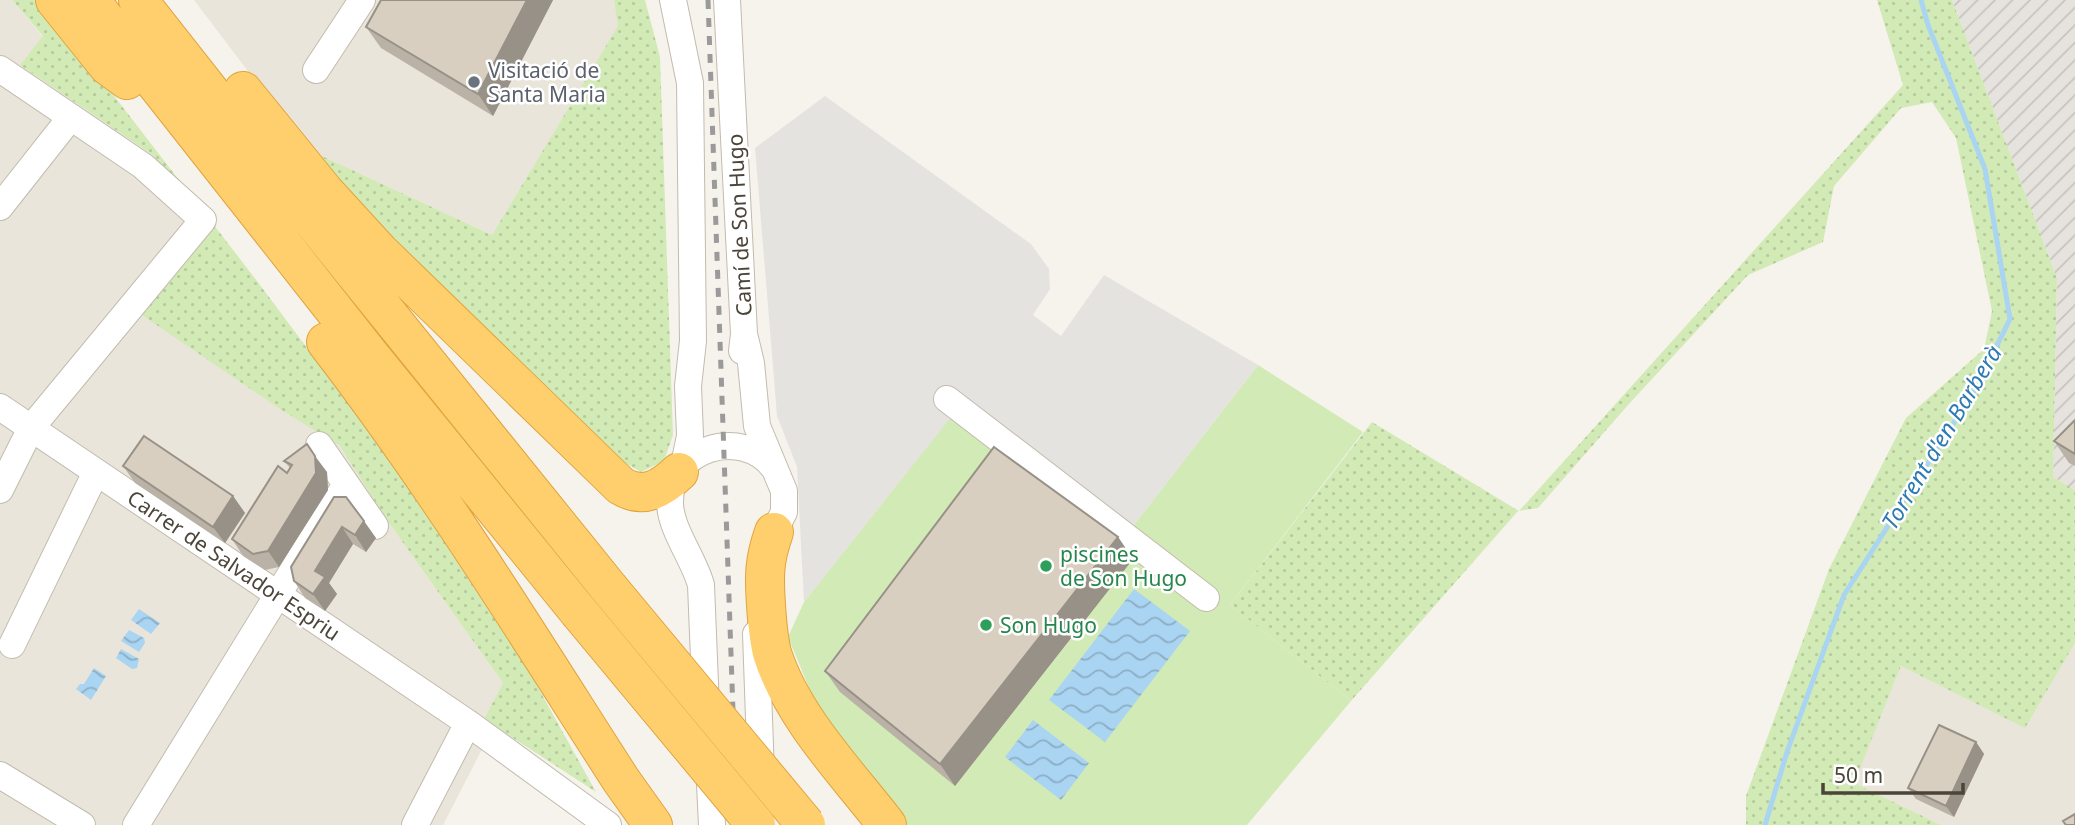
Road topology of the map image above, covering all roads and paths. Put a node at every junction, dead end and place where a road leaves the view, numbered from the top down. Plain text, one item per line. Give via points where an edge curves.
1 (55, 0) edge
2 (90, 0) edge
3 (139, 0) edge
4 (362, 0) edge
5 (673, 0) edge
6 (727, 0) edge
7 (0, 69) edge
8 (316, 69) dead end
9 (71, 117) junction
10 (192, 131) junction
11 (251, 205) junction
12 (0, 207) edge
13 (744, 334) junction
14 (693, 341) junction
15 (947, 398) dead end
16 (0, 407) edge
17 (31, 428) junction
18 (319, 445) dead end
19 (723, 445) junction
20 (682, 468) junction
21 (776, 470) junction
22 (96, 472) junction
23 (346, 484) junction
24 (0, 490) edge
25 (375, 526) dead end
26 (774, 532) junction
27 (278, 595) junction
28 (1206, 598) dead end
29 (12, 645) dead end
30 (468, 723) junction
31 (0, 775) edge
32 (82, 825) edge
33 (136, 825) edge
34 (415, 825) edge
35 (608, 825) edge
36 (653, 825) edge
37 (712, 825) edge
38 (756, 825) edge
39 (763, 825) edge
40 (806, 825) edge
41 (887, 825) edge

1 - 10 highway via 108,66
2 - 10 highway
3 - 20 highway via 195,32 380,252 621,486 634,492 654,490
3 - 40 highway, bridge via 609,588
4 - 8 street
5 - 14 street via 690,83
6 - 13 street, Camí de Son Hugo
7 - 9 street
9 - 12 street
9 - 17 street via 143,166 203,220
10 - 11 highway
11 - 36 highway via 323,338 436,493
11 - 38 highway, bridge
13 - 19 street, Camí de Son Hugo via 742,420 734,440
13 - 21 street via 757,426
14 - 19 street via 700,421 710,440
14 - 20 street via 688,386 690,436
15 - 28 street
16 - 17 street, Carrer de Salvador Espriu
17 - 22 street, Carrer de Salvador Espriu
17 - 24 street
18 - 23 street
19 - 20 street via 698,453
19 - 21 street via 750,449
20 - 37 street via 674,481 670,505 701,585
21 - 26 street via 785,503
22 - 27 street, Carrer de Salvador Espriu
22 - 29 street
23 - 25 street
23 - 27 street
26 - 39 street via 759,561 755,587
26 - 41 highway via 764,572 772,653 799,711
27 - 30 street, Carrer de Salvador Espriu
27 - 33 street
30 - 34 street
30 - 35 street, Carrer de Salvador Espriu
31 - 32 street

